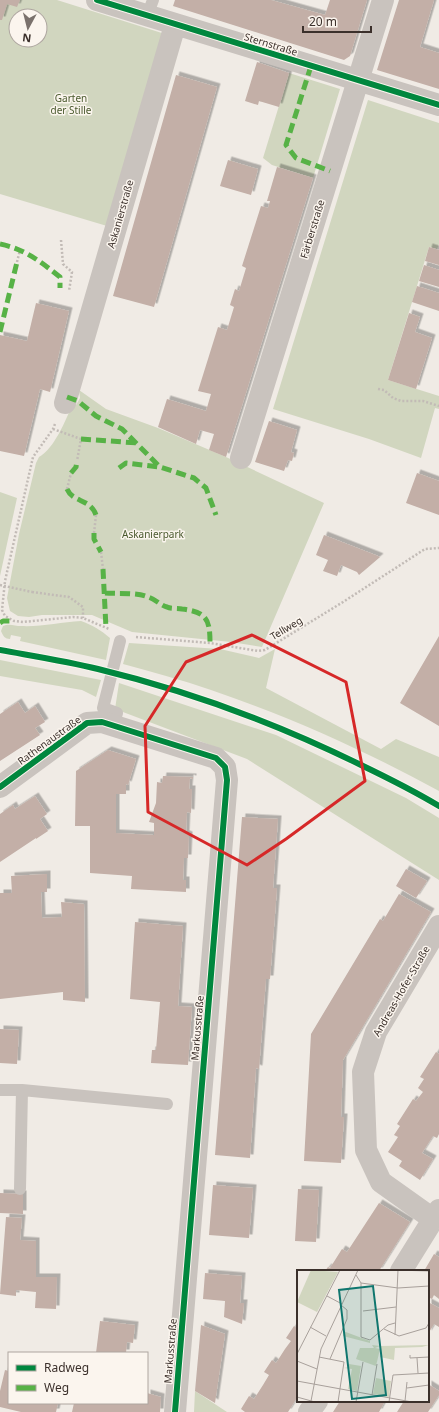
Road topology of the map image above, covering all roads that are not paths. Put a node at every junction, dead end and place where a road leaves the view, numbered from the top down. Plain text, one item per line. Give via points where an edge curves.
1 (97, 0) edge
2 (383, 0) edge
3 (150, 8) edge
4 (175, 25) junction
5 (358, 81) junction
6 (439, 105) edge
7 (65, 403) road end
8 (241, 458) dead end
9 (124, 639) road end
10 (113, 725) junction
11 (0, 787) edge
12 (439, 926) edge
13 (0, 1090) edge
14 (22, 1090) junction
15 (167, 1104) dead end
16 (20, 1190) dead end
17 (434, 1226) edge
18 (402, 1270) edge
19 (316, 1402) edge
20 (175, 1412) edge
21 (309, 1412) edge

1 - 3 street, Sternstraße
2 - 5 street, Färberstraße
3 - 4 street, Sternstraße
4 - 5 street, Sternstraße
4 - 7 street, Askanierstraße
5 - 6 street, Sternstraße
5 - 8 street, Färberstraße
9 - 10 lane via 103,708 117,713
10 - 11 street, Rathenaustraße via 102,722 87,723
10 - 20 street, Markusstraße via 216,758 224,767 227,780
12 - 17 street, Andreas-Hofer-Straße via 376,1032 363,1072 366,1150 381,1182
13 - 14 lane
14 - 15 lane
14 - 16 lane
17 - 18 street
19 - 21 street

